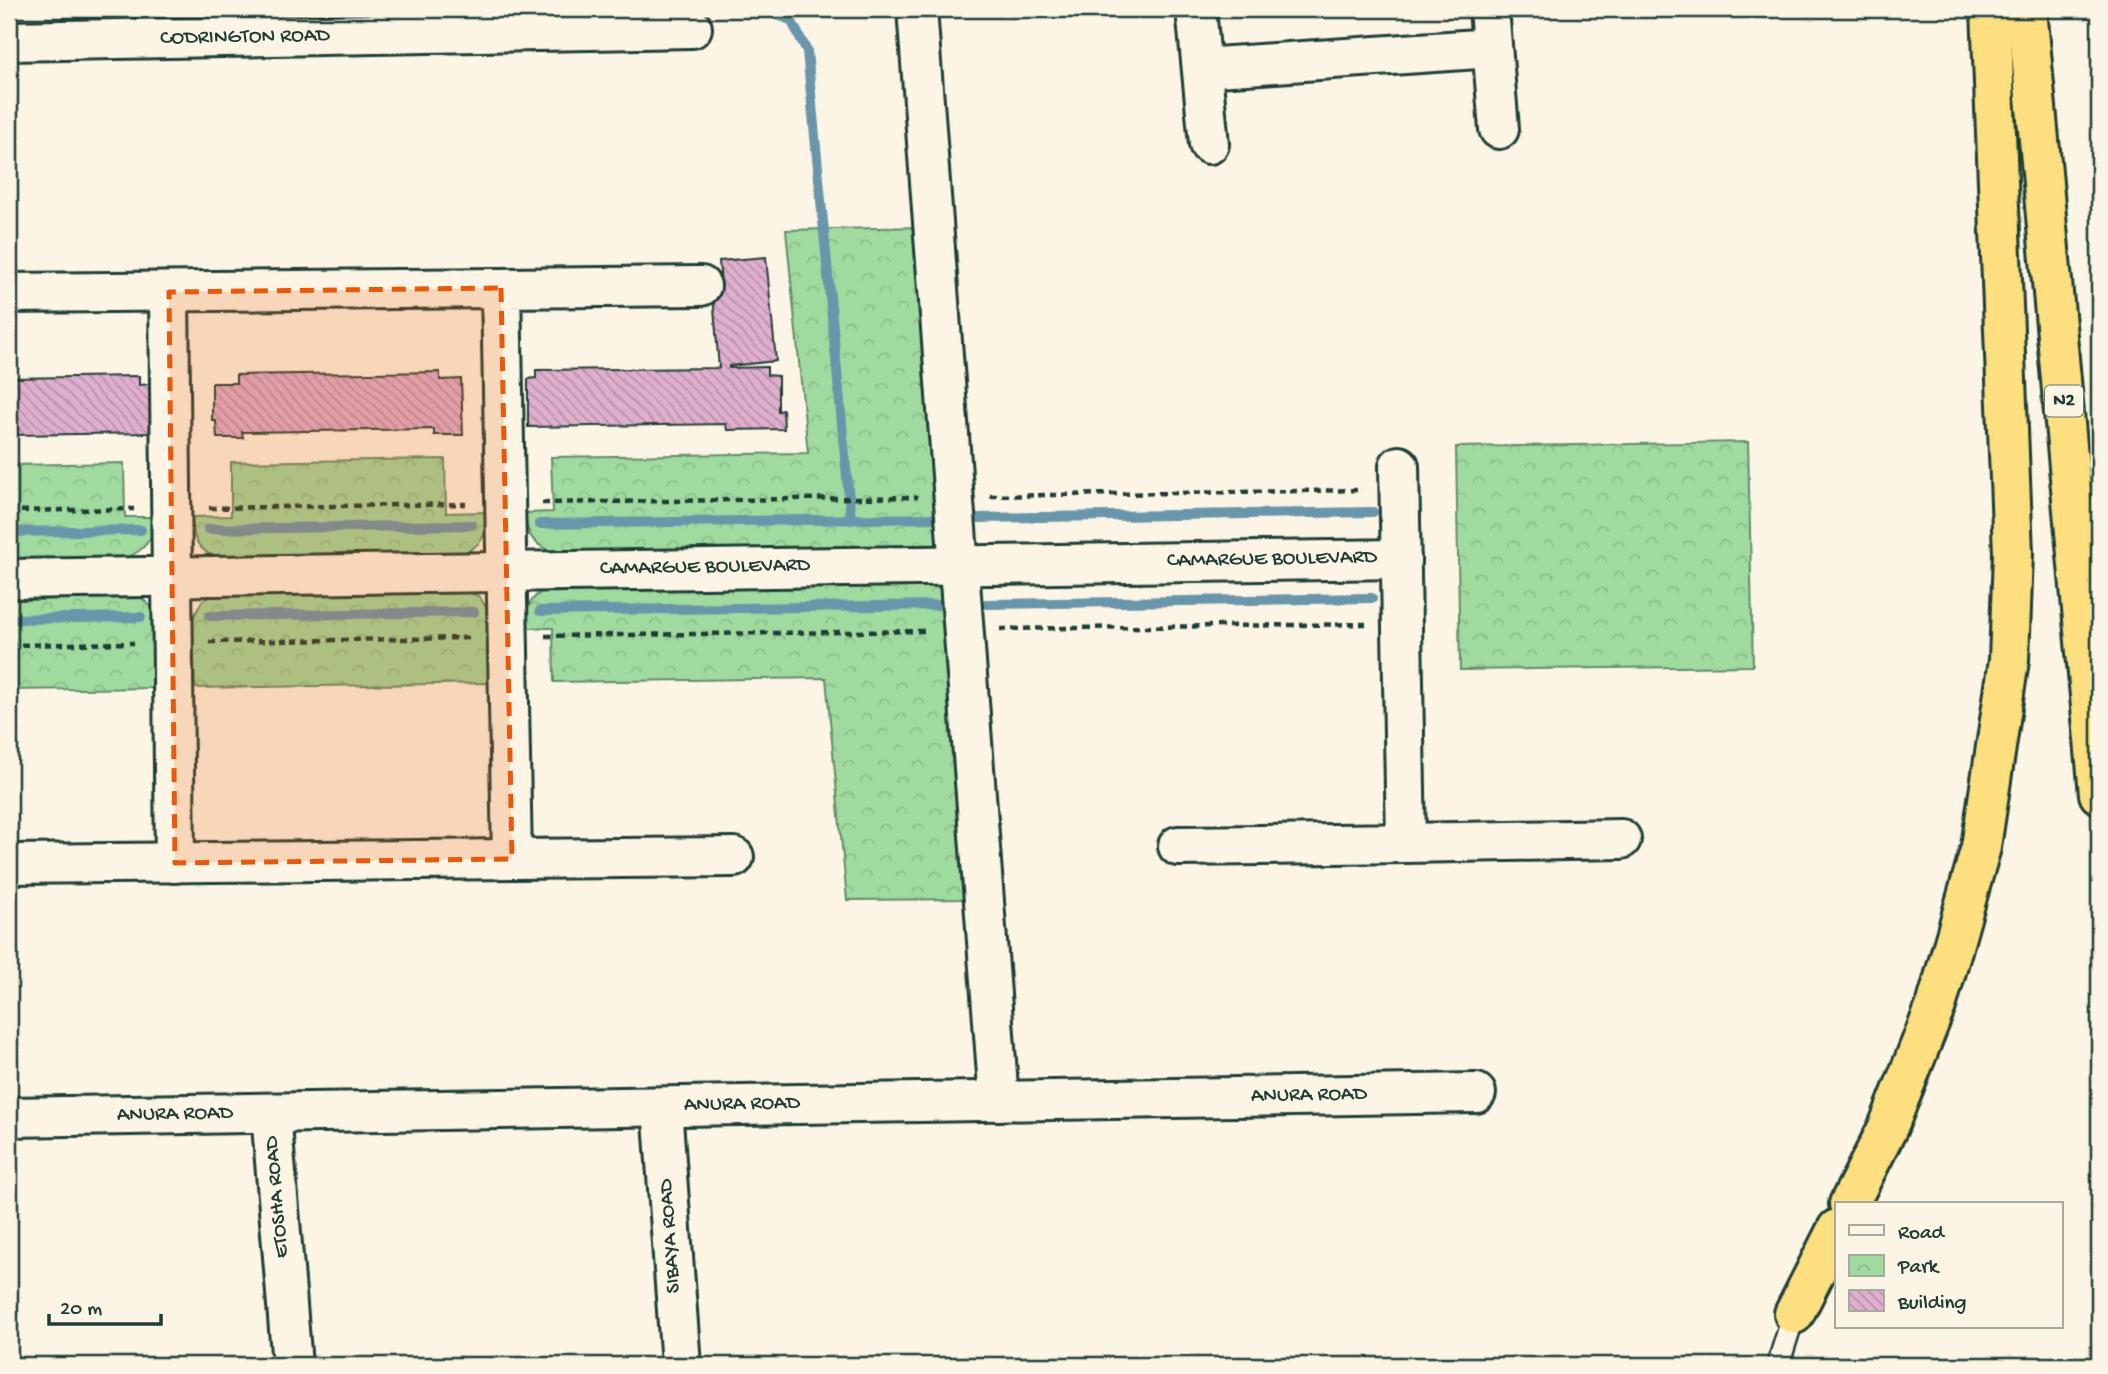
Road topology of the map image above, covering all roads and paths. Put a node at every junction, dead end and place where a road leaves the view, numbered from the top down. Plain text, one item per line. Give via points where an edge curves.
1 (917, 9) edge
2 (1196, 9) edge
3 (1489, 9) edge
4 (1992, 9) edge
5 (2027, 9) edge
6 (560, 21) edge
7 (691, 29) dead end
8 (11, 33) edge
9 (1492, 48) junction
10 (1202, 68) junction
11 (1499, 129) dead end
12 (1209, 144) dead end
13 (701, 286) dead end
14 (501, 288) junction
15 (169, 292) junction
16 (9, 293) edge
17 (1399, 478) joint
18 (954, 497) junction
19 (505, 503) junction
20 (171, 508) junction
21 (9, 511) edge
22 (1401, 559) junction
23 (960, 565) junction
24 (506, 571) junction
25 (172, 576) junction
26 (9, 579) edge
27 (1402, 623) junction
28 (964, 630) junction
29 (507, 637) junction
30 (172, 642) junction
31 (9, 645) edge
32 (2099, 794) edge
33 (1621, 839) dead end
34 (1406, 843) junction
35 (1178, 846) dead end
36 (734, 857) dead end
37 (512, 859) junction
38 (175, 863) junction
39 (9, 864) edge
40 (1476, 1093) dead end
41 (999, 1101) junction
42 (662, 1107) junction
43 (271, 1113) junction
44 (9, 1117) edge
45 (1850, 1202) edge
46 (1835, 1233) edge
47 (1794, 1314) joint
48 (292, 1365) edge
49 (681, 1365) edge
50 (1778, 1365) edge

1 - 18 street
2 - 10 street
3 - 9 street
4 - 45 highway via 2012,553 2009,660 1981,848 1937,1003 1888,1127
5 - 32 highway, N2
6 - 7 street, CODRINGTON ROAD
6 - 8 street, CODRINGTON ROAD
9 - 10 street
9 - 11 street
10 - 12 street
13 - 14 street
14 - 15 street
14 - 19 street
15 - 16 street
15 - 20 street
17 - 18 path
17 - 22 street
18 - 19 path
18 - 23 street
19 - 20 path
19 - 24 street
20 - 21 path
20 - 25 street
22 - 23 street, CAMARGUE BOULEVARD
22 - 27 street
23 - 24 street, CAMARGUE BOULEVARD
23 - 28 street
24 - 25 street, CAMARGUE BOULEVARD
24 - 29 street
25 - 26 street, CAMARGUE BOULEVARD
25 - 30 street
27 - 28 path
27 - 34 street
28 - 29 path
28 - 41 street
29 - 30 path
29 - 37 street
30 - 31 path
30 - 38 street
33 - 34 street
34 - 35 street
36 - 37 street
37 - 38 street
38 - 39 street
40 - 41 street, ANURA ROAD
41 - 42 street, ANURA ROAD
42 - 43 street, ANURA ROAD
42 - 49 street, SIBAYA ROAD
43 - 44 street, ANURA ROAD
43 - 48 street, ETOSHA ROAD
46 - 47 highway
47 - 50 lane

